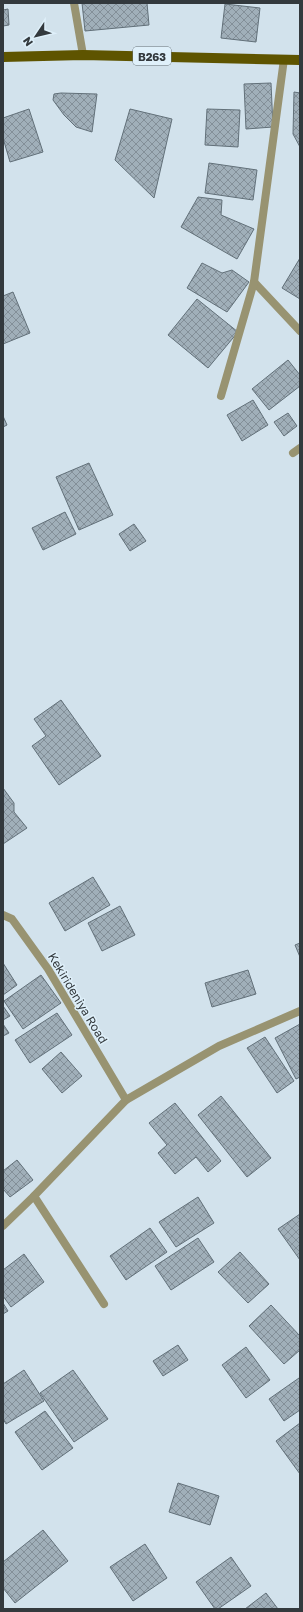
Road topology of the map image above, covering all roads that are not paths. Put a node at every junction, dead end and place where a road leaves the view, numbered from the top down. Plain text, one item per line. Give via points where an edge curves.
1 (74, 3) edge
2 (83, 55) junction
3 (3, 56) edge
4 (284, 59) junction
5 (300, 60) edge
6 (254, 282) junction
7 (300, 331) edge
8 (221, 396) dead end
9 (300, 448) edge
10 (292, 453) dead end
11 (3, 915) edge
12 (300, 1011) edge
13 (126, 1100) junction
14 (34, 1196) junction
15 (3, 1226) edge
16 (104, 1304) dead end

1 - 2 street
2 - 3 main road, B263
2 - 4 main road, B263
4 - 5 main road, B263
4 - 6 street
6 - 7 street
6 - 8 street
9 - 10 street
11 - 13 street, Kekirideniya Road via 12,919 48,969
12 - 13 street via 219,1046
13 - 14 street
14 - 15 street
14 - 16 street

